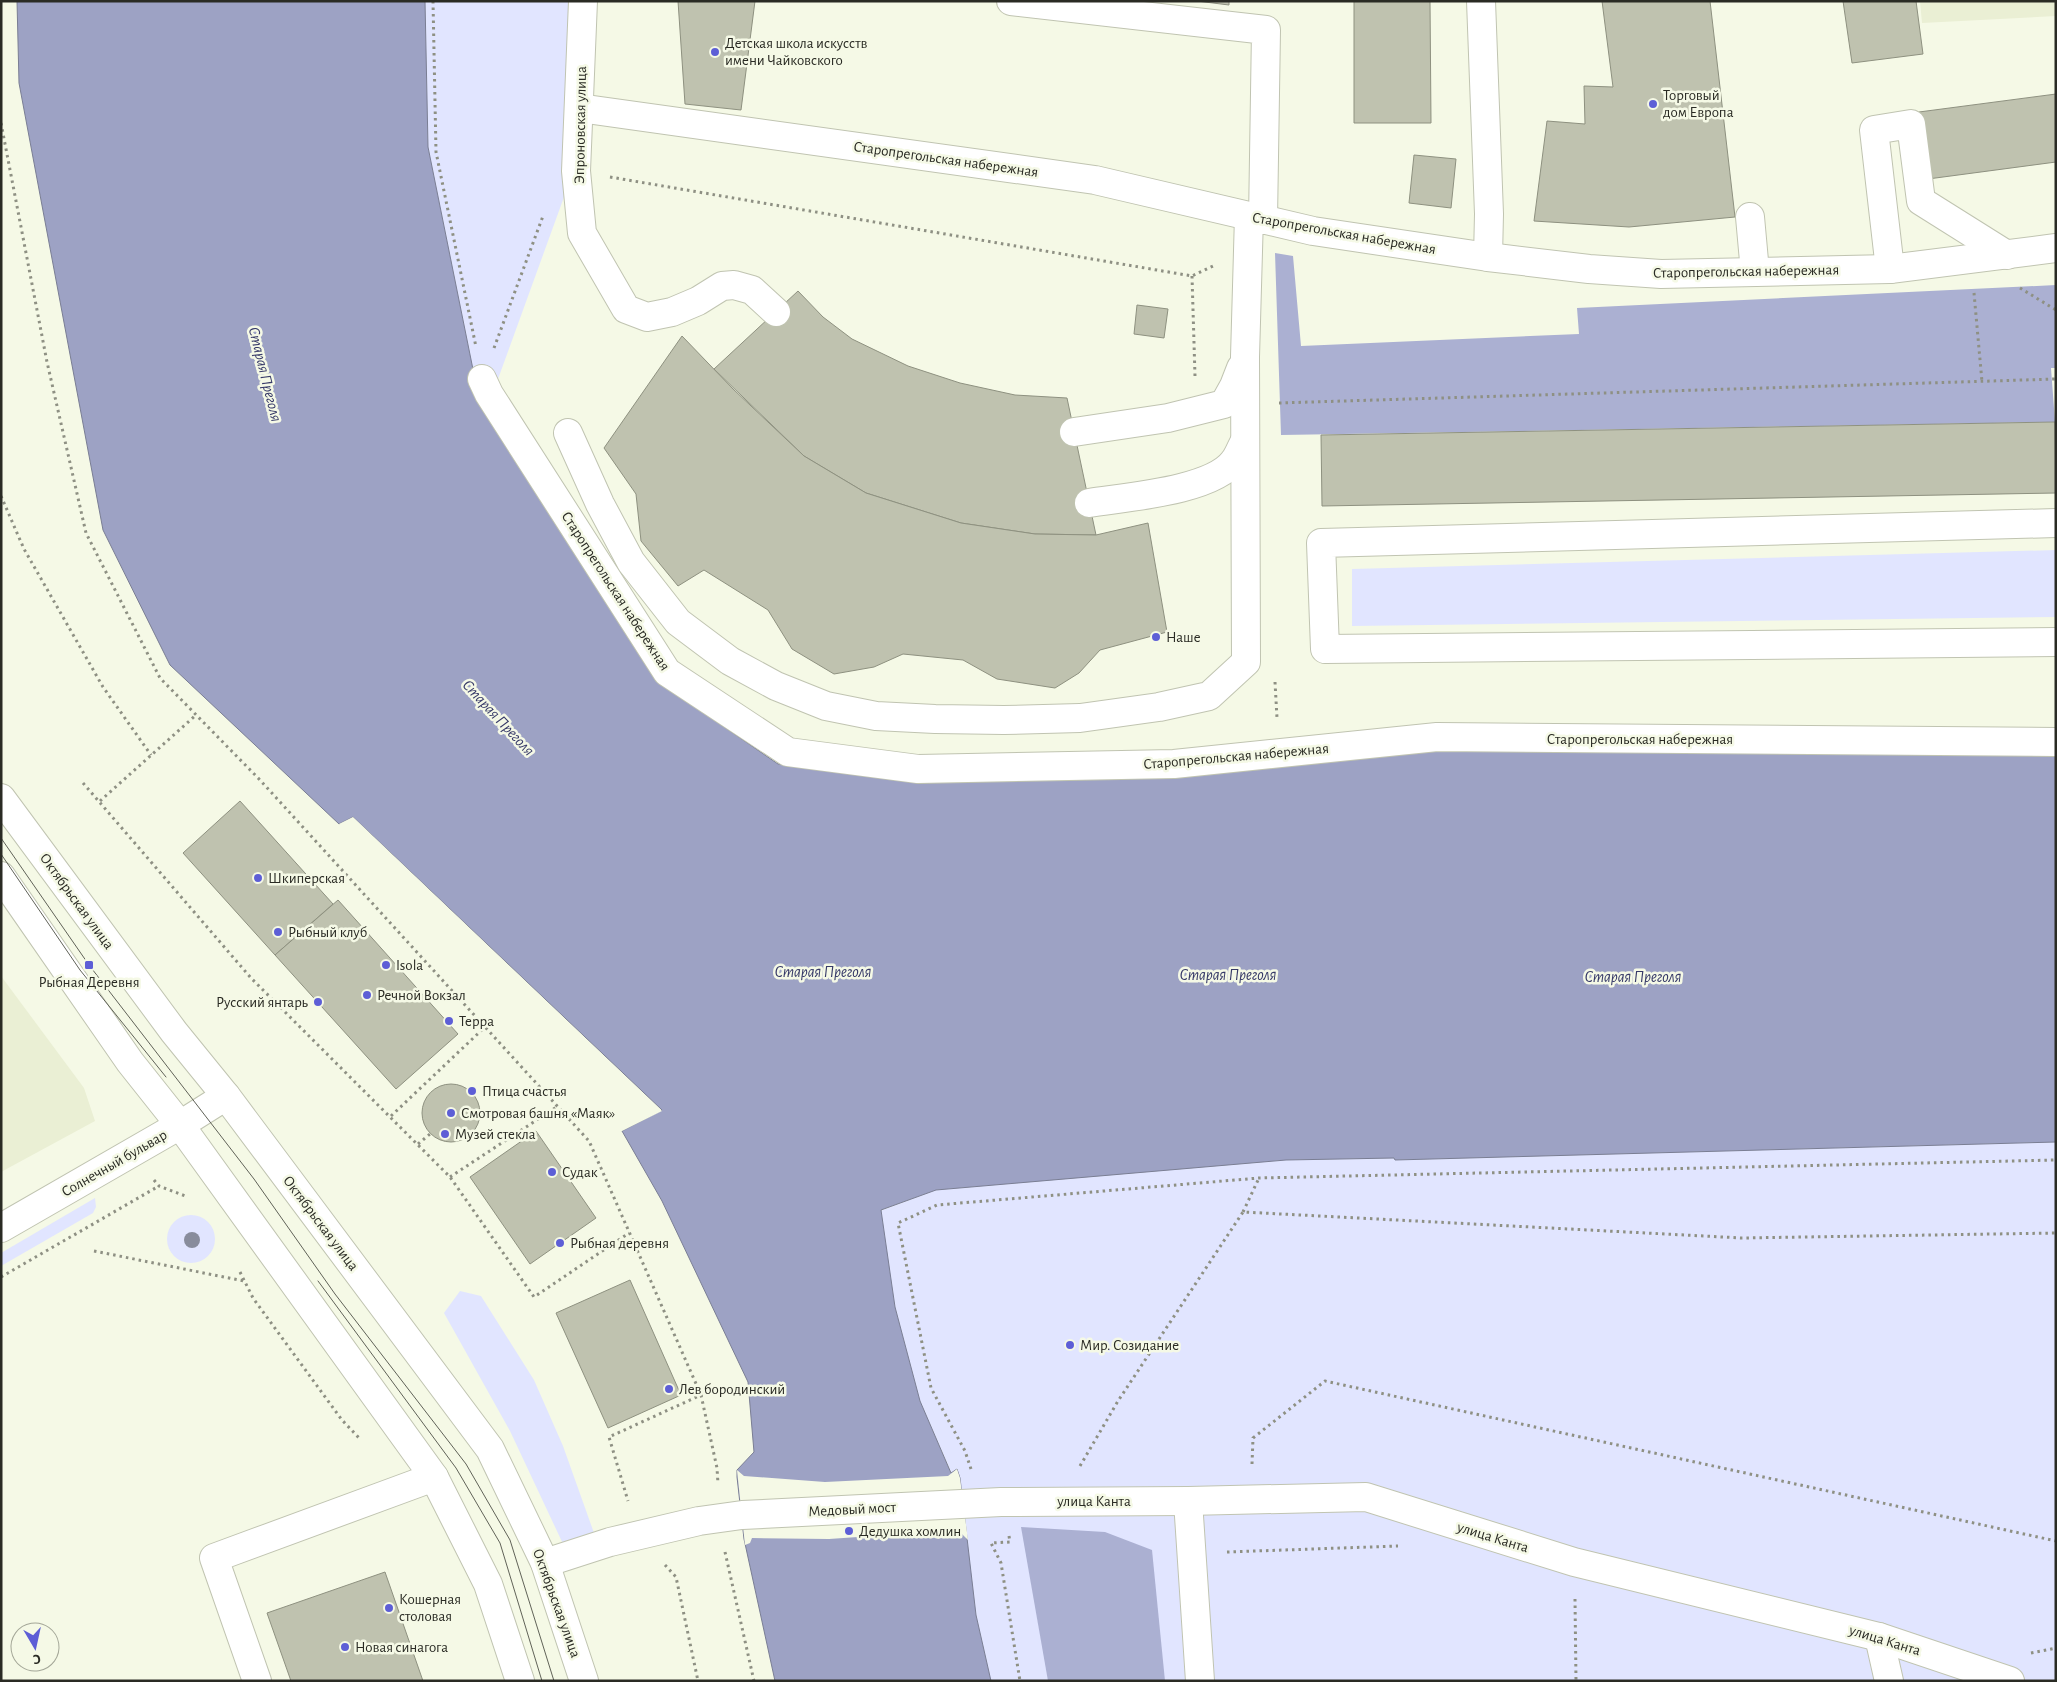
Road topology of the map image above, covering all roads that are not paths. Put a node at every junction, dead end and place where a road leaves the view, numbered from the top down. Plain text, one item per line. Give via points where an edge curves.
1 (583, 1) edge
2 (1011, 1) edge
3 (1482, 1) edge
4 (579, 108) junction
5 (1750, 217) dead end
6 (1256, 218) junction
7 (2056, 248) edge
8 (2007, 255) junction
9 (1488, 257) junction
10 (1890, 269) junction
11 (1755, 272) junction
12 (776, 312) dead end
13 (1245, 357) junction
14 (482, 379) road end
15 (1074, 432) dead end
16 (568, 433) dead end
17 (1245, 441) junction
18 (1089, 503) dead end
19 (2056, 524) edge
20 (2056, 642) edge
21 (2056, 742) edge
22 (1, 798) edge
23 (1, 876) edge
24 (226, 1096) junction
25 (180, 1126) junction
26 (1, 1228) edge
27 (434, 1477) junction
28 (1188, 1501) junction
29 (963, 1504) joint
30 (545, 1563) junction
31 (1879, 1637) junction
32 (257, 1681) edge
33 (520, 1681) edge
34 (584, 1681) edge
35 (1200, 1681) edge
36 (1889, 1681) edge
37 (2010, 1681) edge

1 - 4 street, Эпроновская улица
2 - 6 street via 1266,30
3 - 9 street
4 - 6 street, Старопрегольская набережная via 1095,180
4 - 12 street, Эпроновская улица via 576,171 582,233 626,309 647,317 672,312 722,286 734,285 752,290
5 - 11 street
6 - 9 street, Старопрегольская набережная via 1313,231
6 - 13 street via 1248,250
7 - 8 street, Старопрегольская набережная
8 - 10 street, Старопрегольская набережная
8 - 10 street via 1921,201 1911,124 1874,130
9 - 11 street, Старопрегольская набережная via 1652,273
10 - 11 street, Старопрегольская набережная
13 - 15 street via 1224,404 1168,418
13 - 17 street
14 - 21 street, Старопрегольская набережная via 667,672 788,752 918,769 1174,764 1437,737
16 - 17 street via 631,562 678,622 730,661 776,686 826,706 876,716 1004,720 1080,718 1209,696 1246,662
17 - 18 street via 1234,462 1221,473 1198,483
19 - 20 street via 1321,543 1325,649
22 - 24 street, Октябрьская улица via 174,1032
23 - 25 street via 130,1062
24 - 25 street, Солнечный бульвар
24 - 30 street, Октябрьская улица via 490,1449
25 - 26 street, Солнечный бульвар
25 - 27 street
27 - 32 street via 214,1558
27 - 33 street via 488,1584
28 - 29 street, улица Канта
28 - 31 street, улица Канта via 1366,1498 1574,1562
28 - 35 street
29 - 30 street, Медовый мост via 721,1525 638,1536
30 - 34 street, Октябрьская улица
31 - 36 street
31 - 37 street, улица Канта

